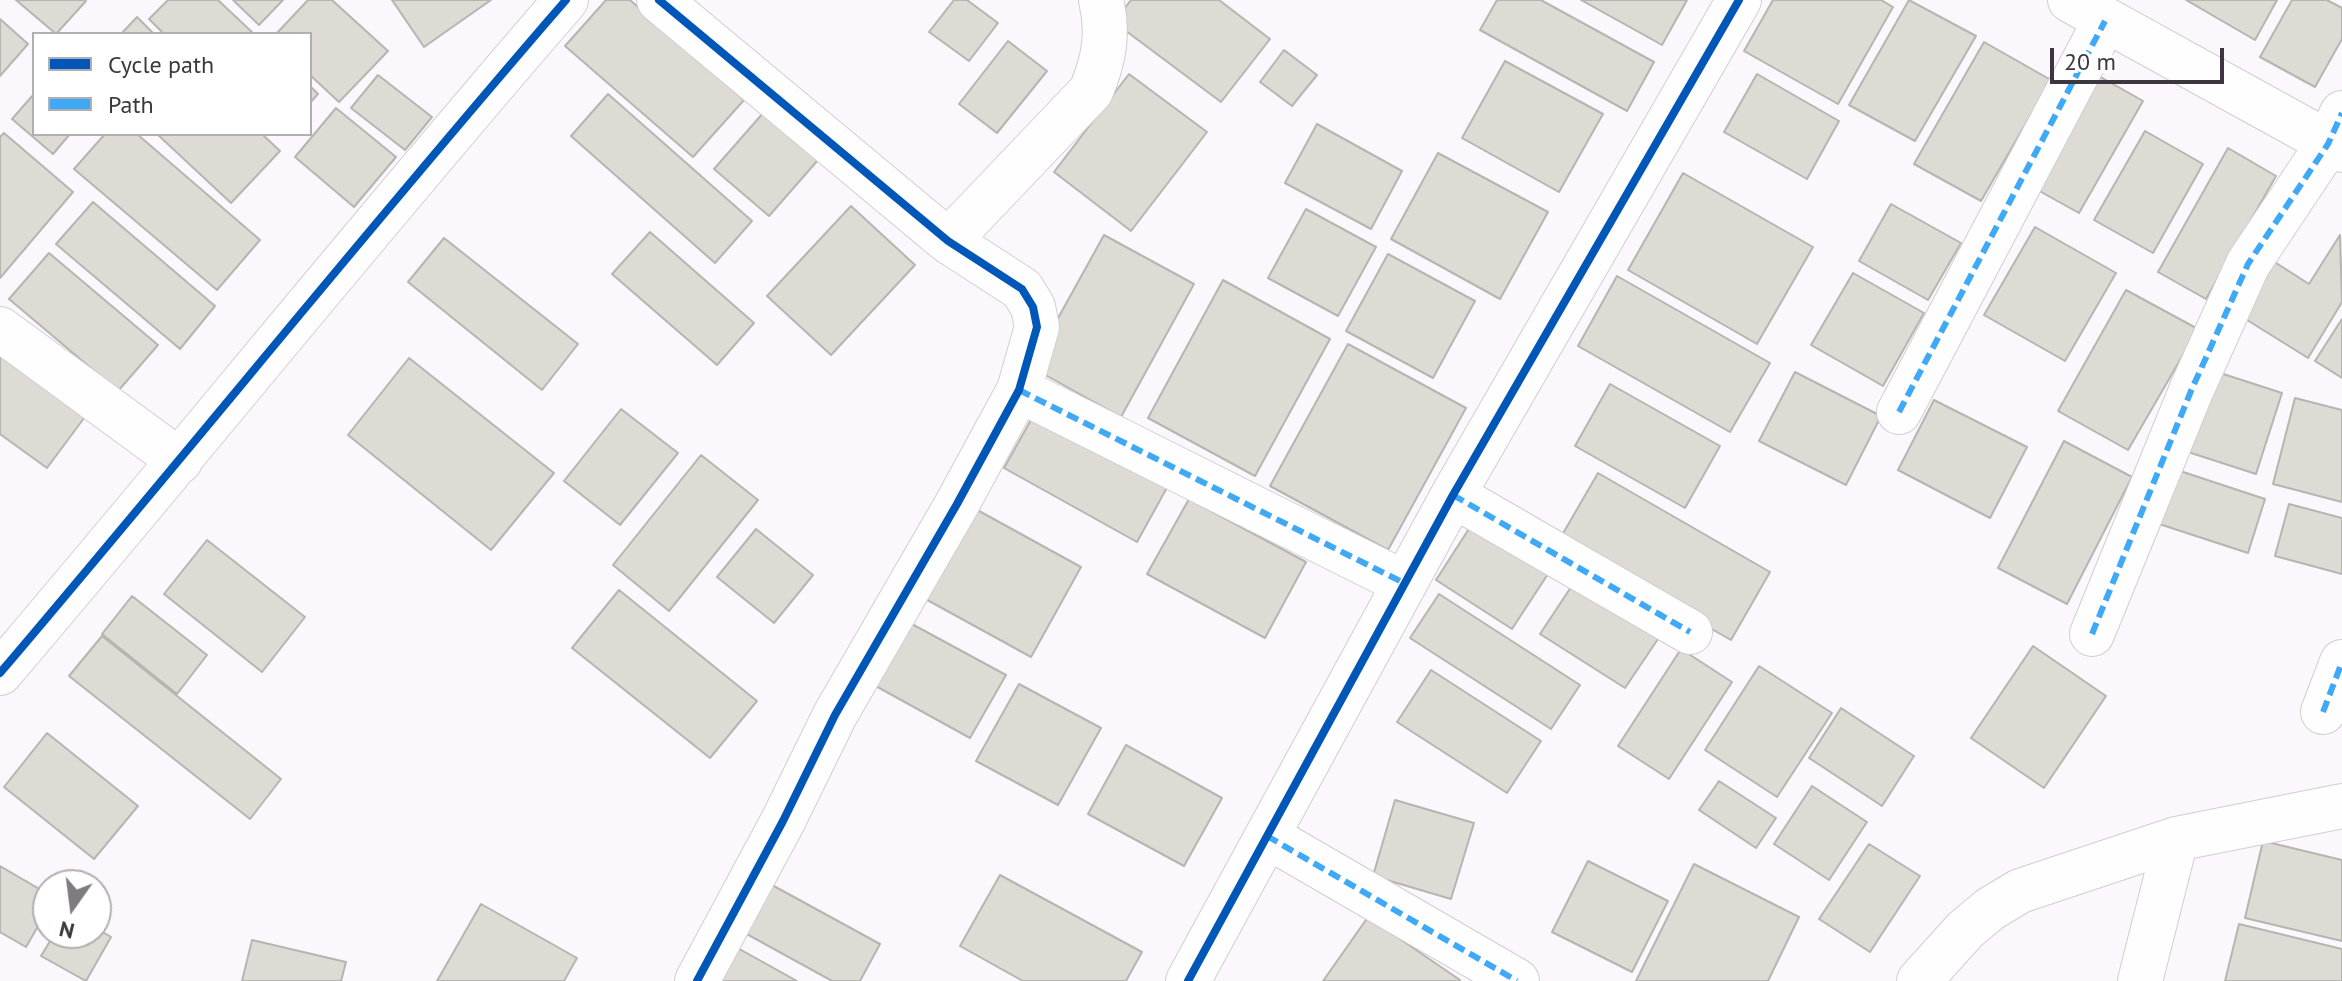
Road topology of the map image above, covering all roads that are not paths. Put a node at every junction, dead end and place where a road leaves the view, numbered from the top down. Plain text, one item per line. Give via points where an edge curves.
1 (566, 0) edge
2 (659, 0) edge
3 (1101, 0) edge
4 (1739, 0) edge
5 (2088, 11) edge
6 (2337, 136) edge
7 (948, 241) junction
8 (0, 329) edge
9 (1019, 390) junction
10 (1899, 412) dead end
11 (180, 461) junction
12 (1453, 495) junction
13 (1404, 583) junction
14 (1690, 632) dead end
15 (2092, 634) dead end
16 (2342, 662) edge
17 (0, 673) edge
18 (2323, 712) dead end
19 (2342, 806) edge
20 (1267, 836) junction
21 (2176, 839) junction
22 (697, 981) edge
23 (1188, 981) edge
24 (1517, 981) edge
25 (1919, 981) edge
26 (2140, 981) edge

1 - 11 street via 420,168
2 - 7 street
3 - 7 street via 1106,43 1091,91
4 - 12 street
5 - 6 street
5 - 10 street
6 - 15 street via 2248,264
7 - 9 street via 1022,289 1033,307 1037,327
8 - 11 street
9 - 13 street
9 - 22 street via 835,715
11 - 17 street
12 - 13 street
12 - 14 street
13 - 20 street
16 - 18 street
19 - 21 street
20 - 23 street
20 - 24 street
21 - 25 street via 2020,891 1965,930
21 - 26 street

